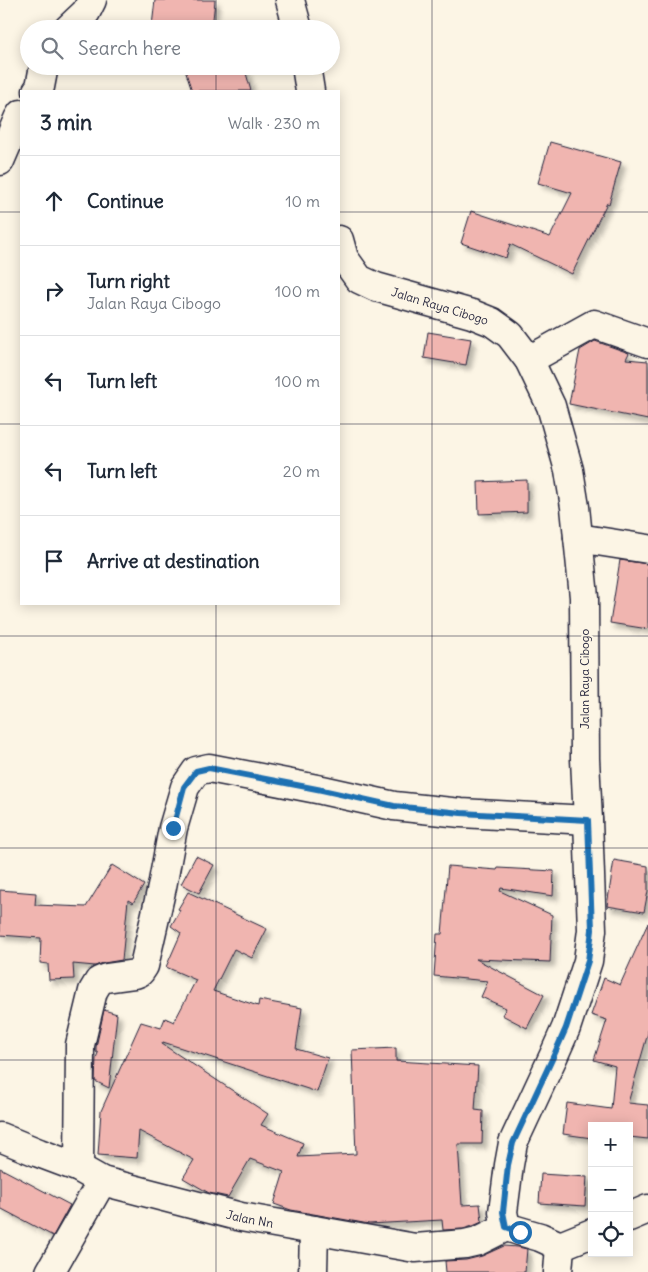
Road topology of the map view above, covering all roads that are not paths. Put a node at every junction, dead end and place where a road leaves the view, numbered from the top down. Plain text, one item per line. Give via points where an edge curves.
1 (92, 0) edge
2 (290, 0) edge
3 (78, 20) edge
4 (296, 20) edge
5 (42, 75) edge
6 (307, 75) edge
7 (38, 90) edge
8 (310, 90) edge
9 (20, 116) edge
10 (0, 162) edge
11 (340, 244) edge
12 (648, 343) edge
13 (529, 360) junction
14 (578, 538) junction
15 (648, 549) edge
16 (588, 820) junction
17 (0, 1137) edge
18 (90, 1175) junction
19 (648, 1209) edge
20 (633, 1215) edge
21 (506, 1227) junction
22 (314, 1230) junction
23 (588, 1236) edge
24 (559, 1259) edge
25 (50, 1272) edge
26 (313, 1272) edge

1 - 3 street
2 - 4 street
5 - 7 street
6 - 8 street
9 - 10 street
11 - 13 street, Jalan Raya Cibogo via 344,258 359,279 492,322 510,335
12 - 13 street via 594,324
13 - 14 street, Jalan Raya Cibogo via 551,406 569,470
14 - 15 street
14 - 16 street, Jalan Raya Cibogo via 584,597
16 - 18 street via 394,806 209,768 196,771 184,787 173,828 144,966 135,974 99,981 93,991 80,1045
16 - 21 street, Jalan Raya Cibogo via 592,930 588,961 566,1028 513,1143 503,1212
17 - 18 street, Jalan Nn
18 - 22 street, Jalan Nn via 241,1217
18 - 25 street
19 - 20 street
21 - 22 street, Jalan Nn via 478,1241 415,1248
21 - 24 street via 540,1237
22 - 26 street
23 - 24 street

